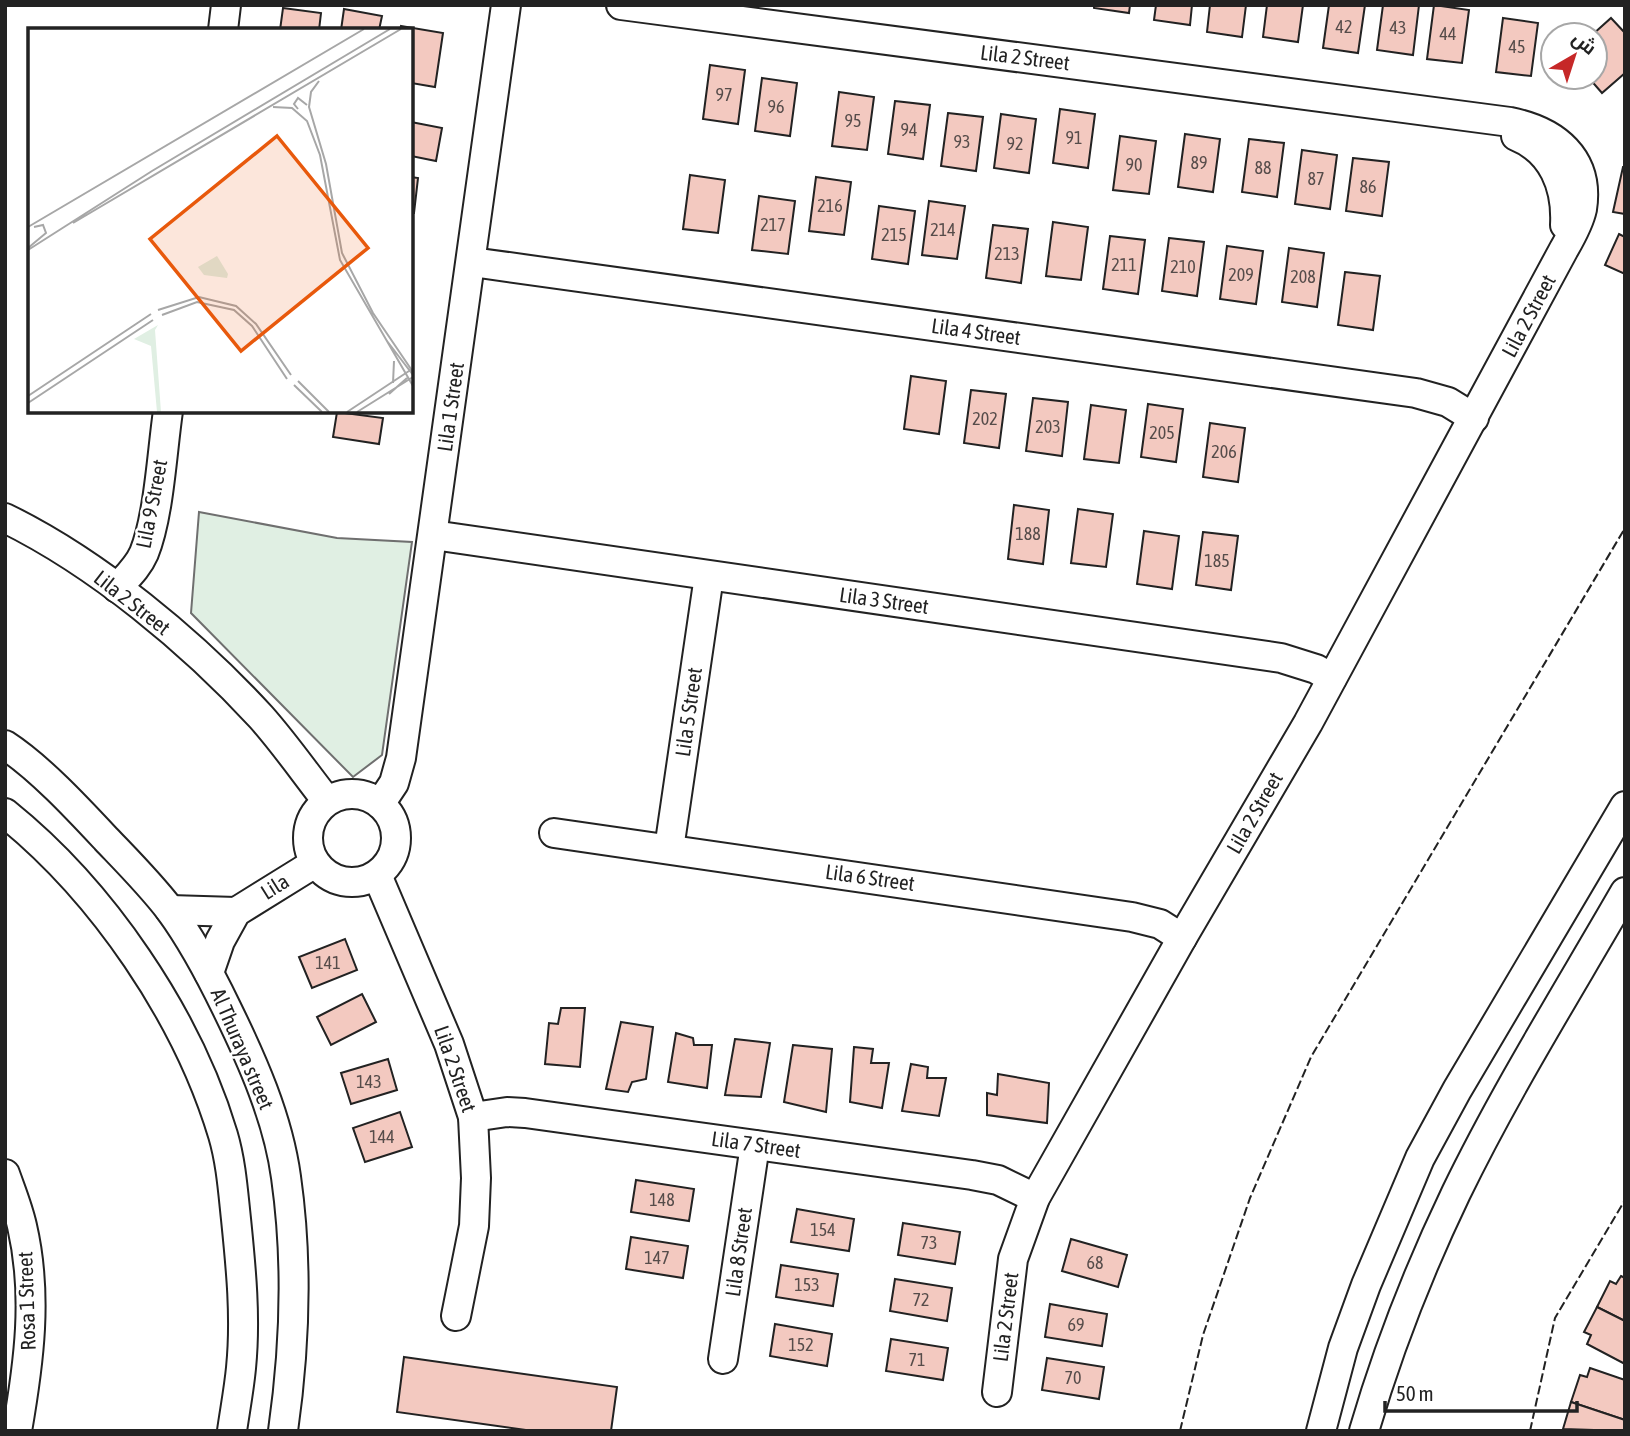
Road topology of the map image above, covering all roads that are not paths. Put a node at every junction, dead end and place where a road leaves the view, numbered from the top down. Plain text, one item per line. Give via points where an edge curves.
1 (226, 5) edge
2 (506, 5) edge
3 (621, 5) edge
4 (223, 28) edge
5 (472, 262) junction
6 (168, 413) edge
7 (1474, 418) junction
8 (5, 518) edge
9 (433, 535) junction
10 (709, 576) junction
11 (117, 588) junction
12 (1332, 678) junction
13 (5, 745) edge
14 (327, 802) junction
15 (380, 804) junction
16 (1625, 806) edge
17 (5, 813) edge
18 (554, 833) dead end
19 (668, 849) junction
20 (315, 863) junction
21 (377, 875) junction
22 (1625, 892) edge
23 (170, 911) junction
24 (236, 912) junction
25 (1182, 938) junction
26 (209, 973) junction
27 (473, 1117) junction
28 (755, 1144) junction
29 (5, 1174) edge
30 (1035, 1198) junction
31 (14, 1224) edge
32 (456, 1316) dead end
33 (723, 1359) dead end
34 (997, 1392) dead end
35 (17, 1431) edge
36 (232, 1431) edge
37 (283, 1431) edge
38 (1321, 1431) edge
39 (1364, 1431) edge

1 - 4 street
2 - 5 street, Lila 1 Street
3 - 7 street, Lila 2 Street via 1510,122 1538,130 1561,144 1572,158 1581,184 1582,211
5 - 7 street, Lila 4 Street via 1416,393 1448,402
5 - 9 street, Lila 1 Street
6 - 11 street, Lila 9 Street via 150,534 134,570
7 - 12 street, Lila 2 Street
8 - 11 street, Lila 2 Street
9 - 10 street, Lila 3 Street
9 - 15 street, Lila 1 Street via 399,771
10 - 12 street, Lila 3 Street via 1281,658
10 - 19 street, Lila 5 Street
11 - 14 street, Lila 2 Street via 228,683 286,747
12 - 25 street, Lila 2 Street
13 - 23 street, Al Thuraya street via 78,810
14 - 15 street via 354,794
14 - 20 street via 310,823 307,837
15 - 21 street via 396,832 389,863
16 - 38 street via 1420,1158 1343,1348
17 - 36 street via 92,900 135,955 171,1012 201,1073 223,1136 240,1257 242,1368
18 - 19 street, Lila 6 Street
19 - 25 street, Lila 6 Street via 1147,919
20 - 21 street via 337,880 358,882
20 - 24 street, Lila
21 - 27 street, Lila 2 Street via 449,1044
22 - 39 street via 1457,1192 1404,1310
23 - 24 street
23 - 26 street, Al Thuraya street
24 - 26 street, Lila
25 - 30 street, Lila 2 Street
26 - 37 street, Al Thuraya street via 249,1054 286,1175 294,1318
27 - 28 street, Lila 7 Street via 524,1113
27 - 32 street, Lila 2 Street via 474,1226
28 - 30 street, Lila 7 Street via 985,1177
28 - 33 street, Lila 8 Street
29 - 31 street, Rosa 1 Street
30 - 34 street, Lila 2 Street via 1013,1259
31 - 35 street, Rosa 1 Street via 29,1268 32,1323

